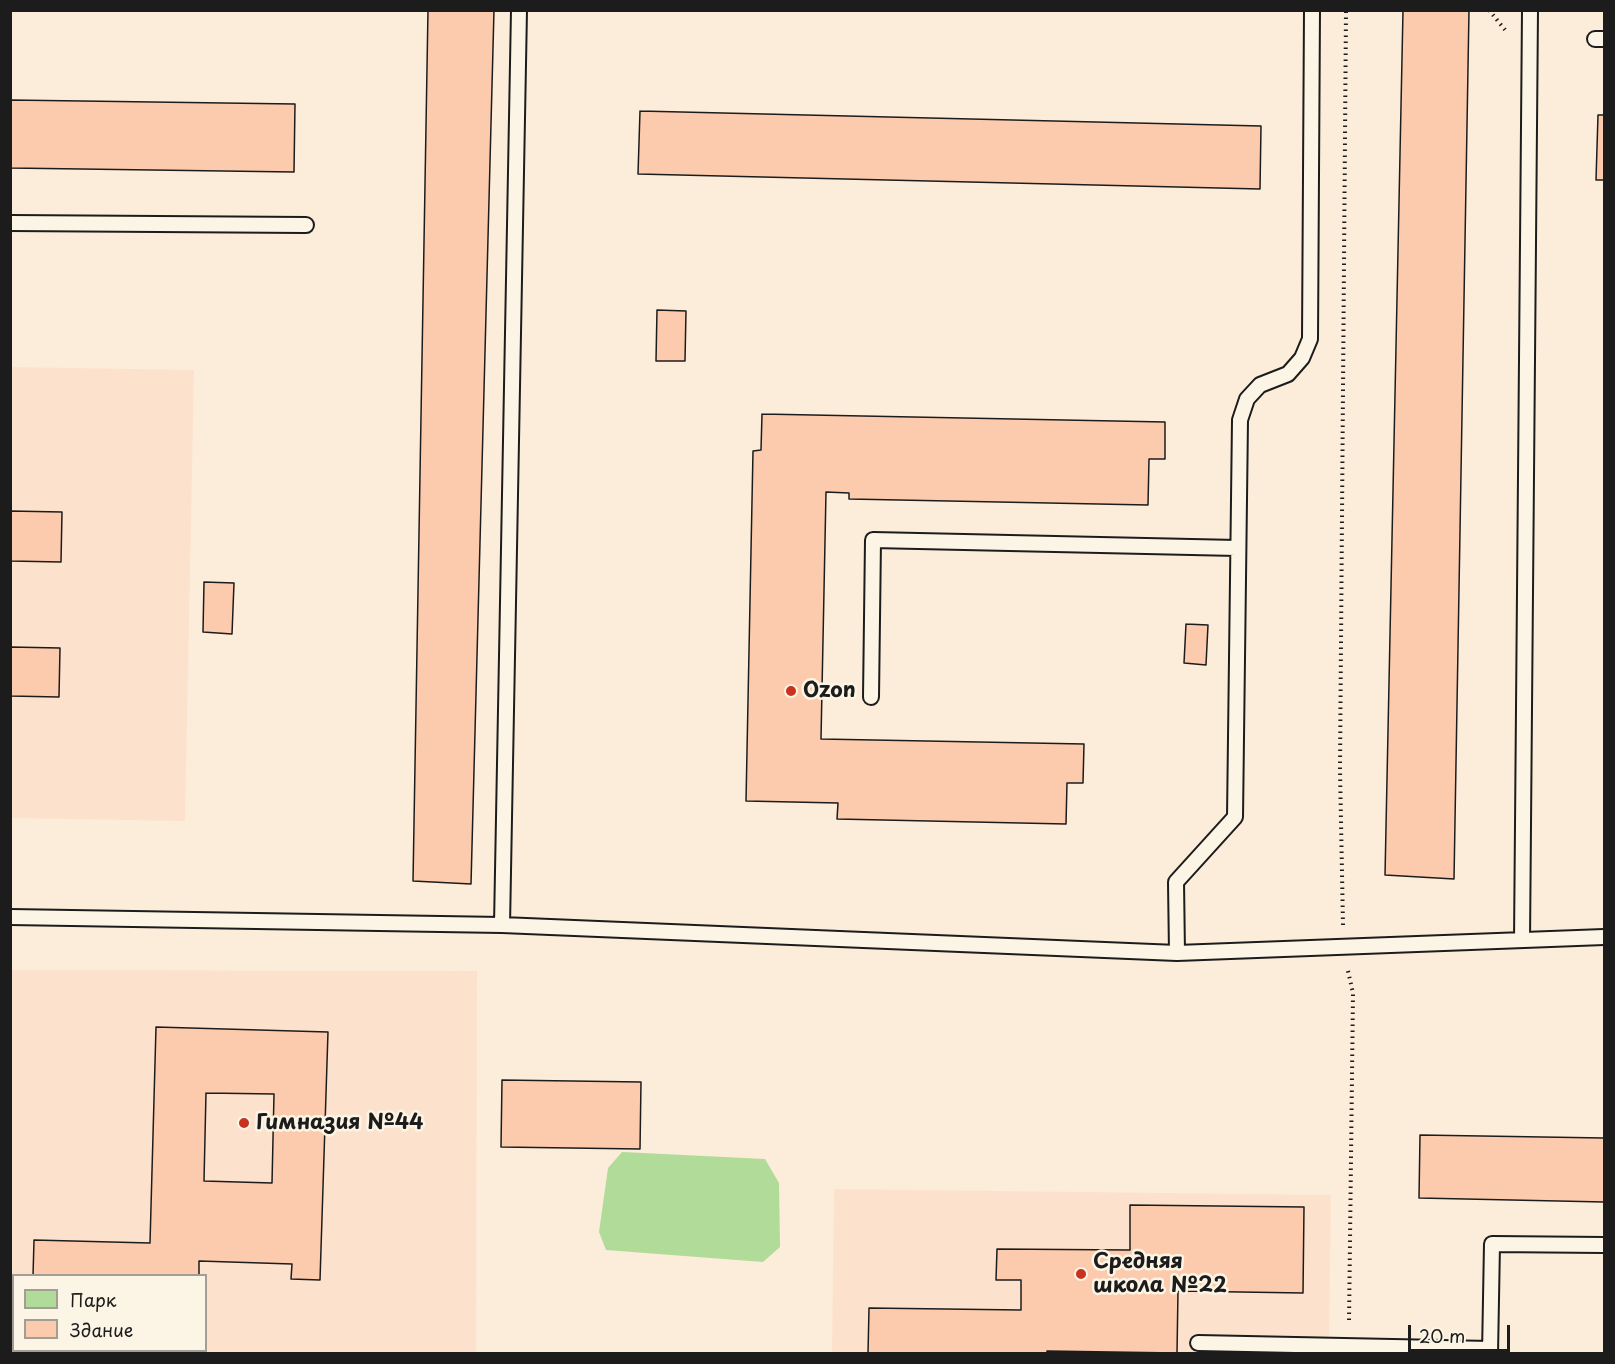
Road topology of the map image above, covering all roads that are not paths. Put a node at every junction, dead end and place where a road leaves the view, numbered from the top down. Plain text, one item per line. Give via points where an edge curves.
1 (519, 10) edge
2 (1312, 10) edge
3 (1530, 10) edge
4 (10, 223) edge
5 (306, 225) dead end
6 (1237, 548) junction
7 (871, 697) dead end
8 (10, 917) edge
9 (502, 925) junction
10 (1605, 937) edge
11 (1521, 940) junction
12 (1178, 953) junction
13 (1605, 1245) edge
14 (1197, 1343) dead end
15 (1241, 1349) edge
16 (1490, 1351) edge

1 - 9 lane
2 - 6 lane via 1310,339 1302,358 1288,374 1260,385 1243,409
3 - 11 lane
4 - 5 lane
6 - 7 lane via 873,540
6 - 12 lane via 1235,817 1176,882
8 - 9 lane
9 - 12 lane
10 - 11 lane
11 - 12 lane
13 - 16 lane via 1492,1244
14 - 15 lane
15 - 16 lane via 1348,1346

